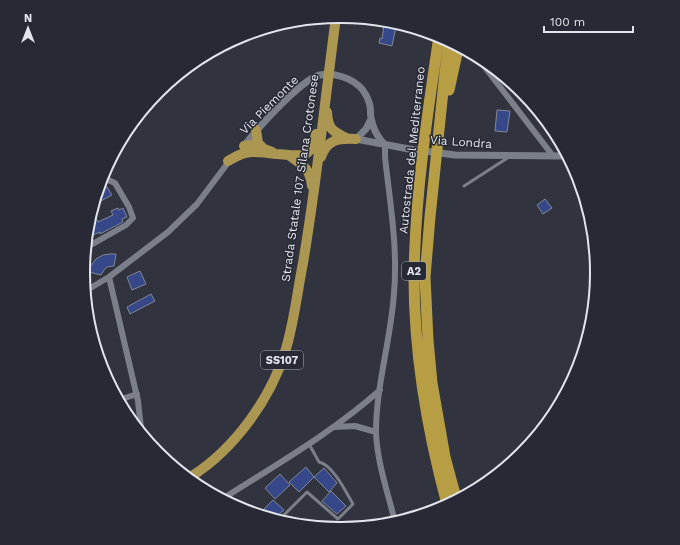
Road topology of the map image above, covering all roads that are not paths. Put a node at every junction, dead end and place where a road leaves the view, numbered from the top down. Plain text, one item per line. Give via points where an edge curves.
1 (335, 23) edge
2 (432, 41) edge
3 (438, 43) edge
4 (448, 48) edge
5 (457, 52) edge
6 (434, 71) junction
7 (489, 73) edge
8 (327, 84) junction
9 (325, 95) junction
10 (371, 119) junction
11 (366, 129) junction
12 (256, 130) junction
13 (374, 130) junction
14 (351, 139) junction
15 (368, 142) junction
16 (385, 145) junction
17 (247, 149) junction
18 (264, 149) junction
19 (276, 153) junction
20 (288, 155) junction
21 (511, 156) junction
22 (553, 156) junction
23 (561, 156) edge
24 (228, 161) joint
25 (108, 180) edge
26 (316, 182) junction
27 (464, 186) dead end
28 (311, 215) junction
29 (430, 217) junction
30 (93, 244) edge
31 (109, 277) junction
32 (91, 288) edge
33 (380, 390) junction
34 (136, 394) junction
35 (125, 398) edge
36 (140, 421) edge
37 (335, 427) junction
38 (376, 432) junction
39 (309, 444) junction
40 (194, 475) edge
41 (455, 494) edge
42 (228, 495) edge
43 (445, 498) edge
44 (284, 515) edge
45 (393, 516) edge

1 - 8 highway, Strada Statale 107 Silana Crotonese / SS107
2 - 6 highway
3 - 6 highway, Autostrada del Mediterraneo / A2
4 - 29 highway, Autostrada del Mediterraneo / A2
5 - 29 highway via 449,88 436,199
6 - 43 highway, Autostrada del Mediterraneo / A2 via 419,187 414,278 422,384 435,460
7 - 22 street
8 - 9 highway, Strada Statale 107 Silana Crotonese / SS107
8 - 14 highway via 328,123 332,130
9 - 20 highway via 321,102 314,145 300,156
9 - 26 highway, Strada Statale 107 Silana Crotonese / SS107
10 - 11 street
10 - 12 street, Via Piemonte via 370,106 362,90 343,77 334,74 319,75 293,94
10 - 13 street, Via Piemonte
11 - 14 street
11 - 15 street
12 - 17 street, Via Piemonte
12 - 18 highway via 258,144
13 - 15 street
13 - 16 street, Via Piemonte
14 - 15 street, Via Londra
14 - 26 highway via 336,140 323,149
15 - 16 street, Via Londra
16 - 21 street, Via Londra via 455,154
16 - 33 street via 396,249 394,294
17 - 18 highway via 253,145
17 - 19 highway
17 - 24 highway
18 - 19 highway
19 - 20 highway
20 - 28 highway via 306,167 310,175
21 - 22 street, Via Londra
21 - 27 lane
22 - 23 street, Via Londra
24 - 31 street via 197,204 168,232
25 - 30 street via 114,183 133,218
26 - 28 highway, Strada Statale 107 Silana Crotonese / SS107
28 - 40 highway, Strada Statale 107 Silana Crotonese / SS107 via 285,353 272,384 256,412 226,449
29 - 41 highway, Autostrada del Mediterraneo / A2 via 425,277 428,340 438,424
31 - 32 street
31 - 34 street
33 - 37 street
33 - 38 street
34 - 35 street
34 - 36 street
37 - 38 street via 356,426
37 - 39 street
38 - 45 street via 379,460
39 - 42 street
39 - 44 lane via 318,462 324,464 340,481 353,504 338,519 307,492

